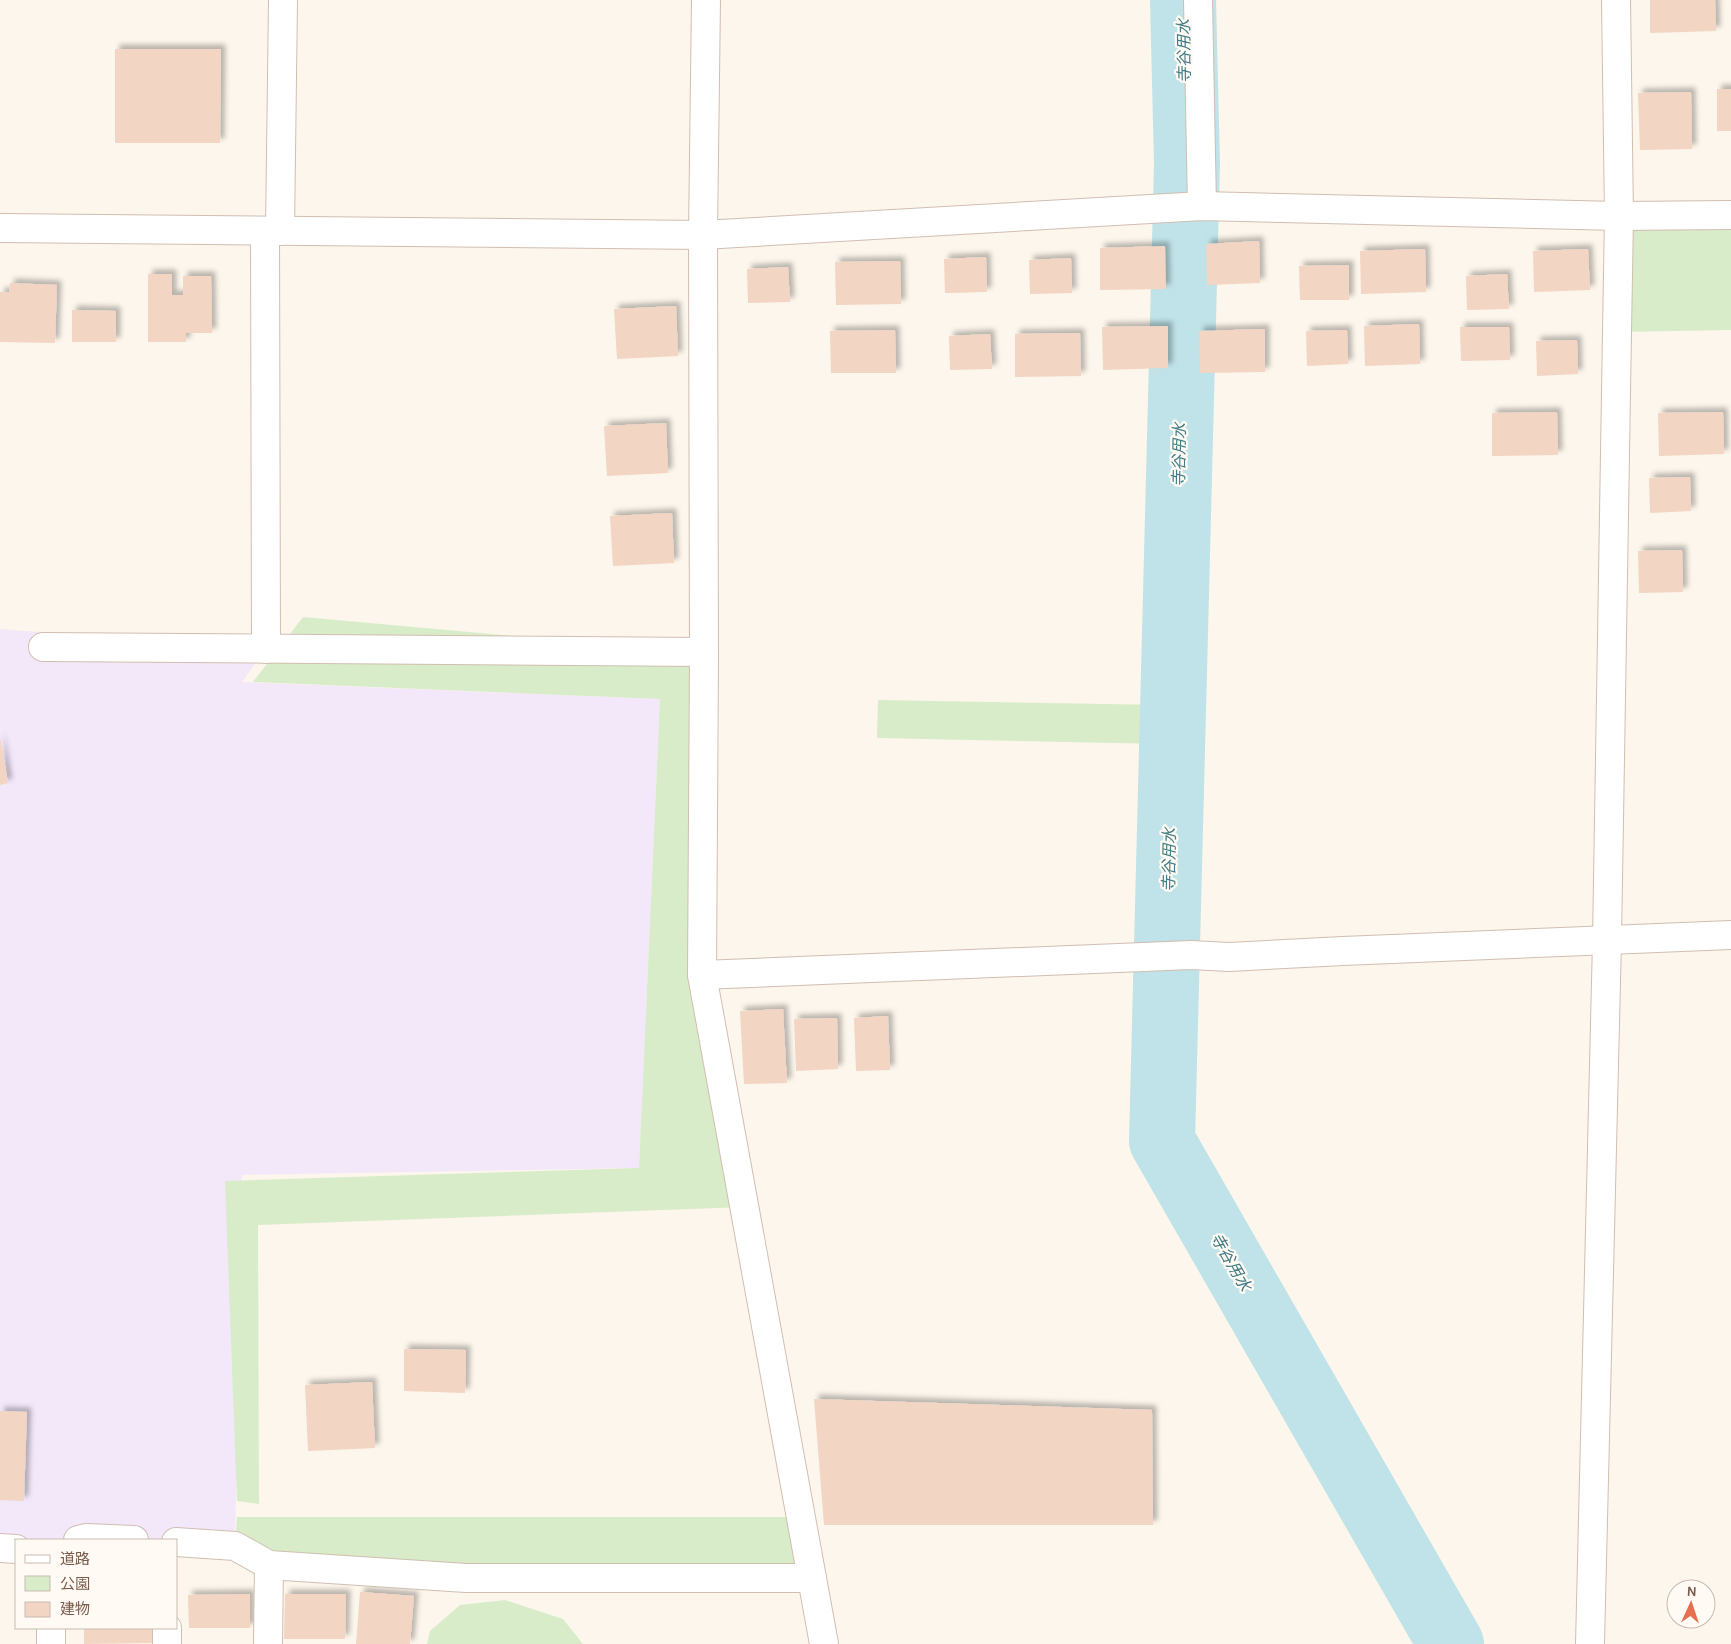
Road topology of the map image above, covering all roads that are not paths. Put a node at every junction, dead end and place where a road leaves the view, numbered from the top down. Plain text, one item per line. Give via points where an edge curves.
1 (283, 0) edge
2 (706, 0) edge
3 (1198, 0) edge
4 (1616, 0) edge
5 (1202, 206) junction
6 (1731, 214) edge
7 (1619, 216) junction
8 (0, 228) edge
9 (272, 231) junction
10 (703, 235) junction
11 (43, 647) dead end
12 (266, 648) junction
13 (704, 652) junction
14 (1731, 936) edge
15 (1607, 941) junction
16 (702, 975) junction
17 (82, 1539) edge
18 (110, 1539) edge
19 (178, 1542) edge
20 (0, 1548) edge
21 (15, 1549) edge
22 (269, 1565) junction
23 (812, 1578) junction
24 (51, 1629) edge
25 (167, 1629) edge
26 (51, 1644) edge
27 (167, 1644) edge
28 (268, 1644) edge
29 (824, 1644) edge
30 (1590, 1644) edge

1 - 9 street
2 - 10 street
3 - 5 street
4 - 7 street
5 - 7 street
5 - 10 street
6 - 7 street
7 - 15 street
8 - 9 street
9 - 10 street
9 - 12 street
10 - 13 street
11 - 12 street
12 - 13 street
13 - 16 street
14 - 15 street
15 - 16 street
15 - 30 street
16 - 23 street
17 - 18 street
19 - 22 street via 236,1546
20 - 21 street
22 - 23 street via 466,1578
22 - 28 street
23 - 29 street
24 - 26 street
25 - 27 street

